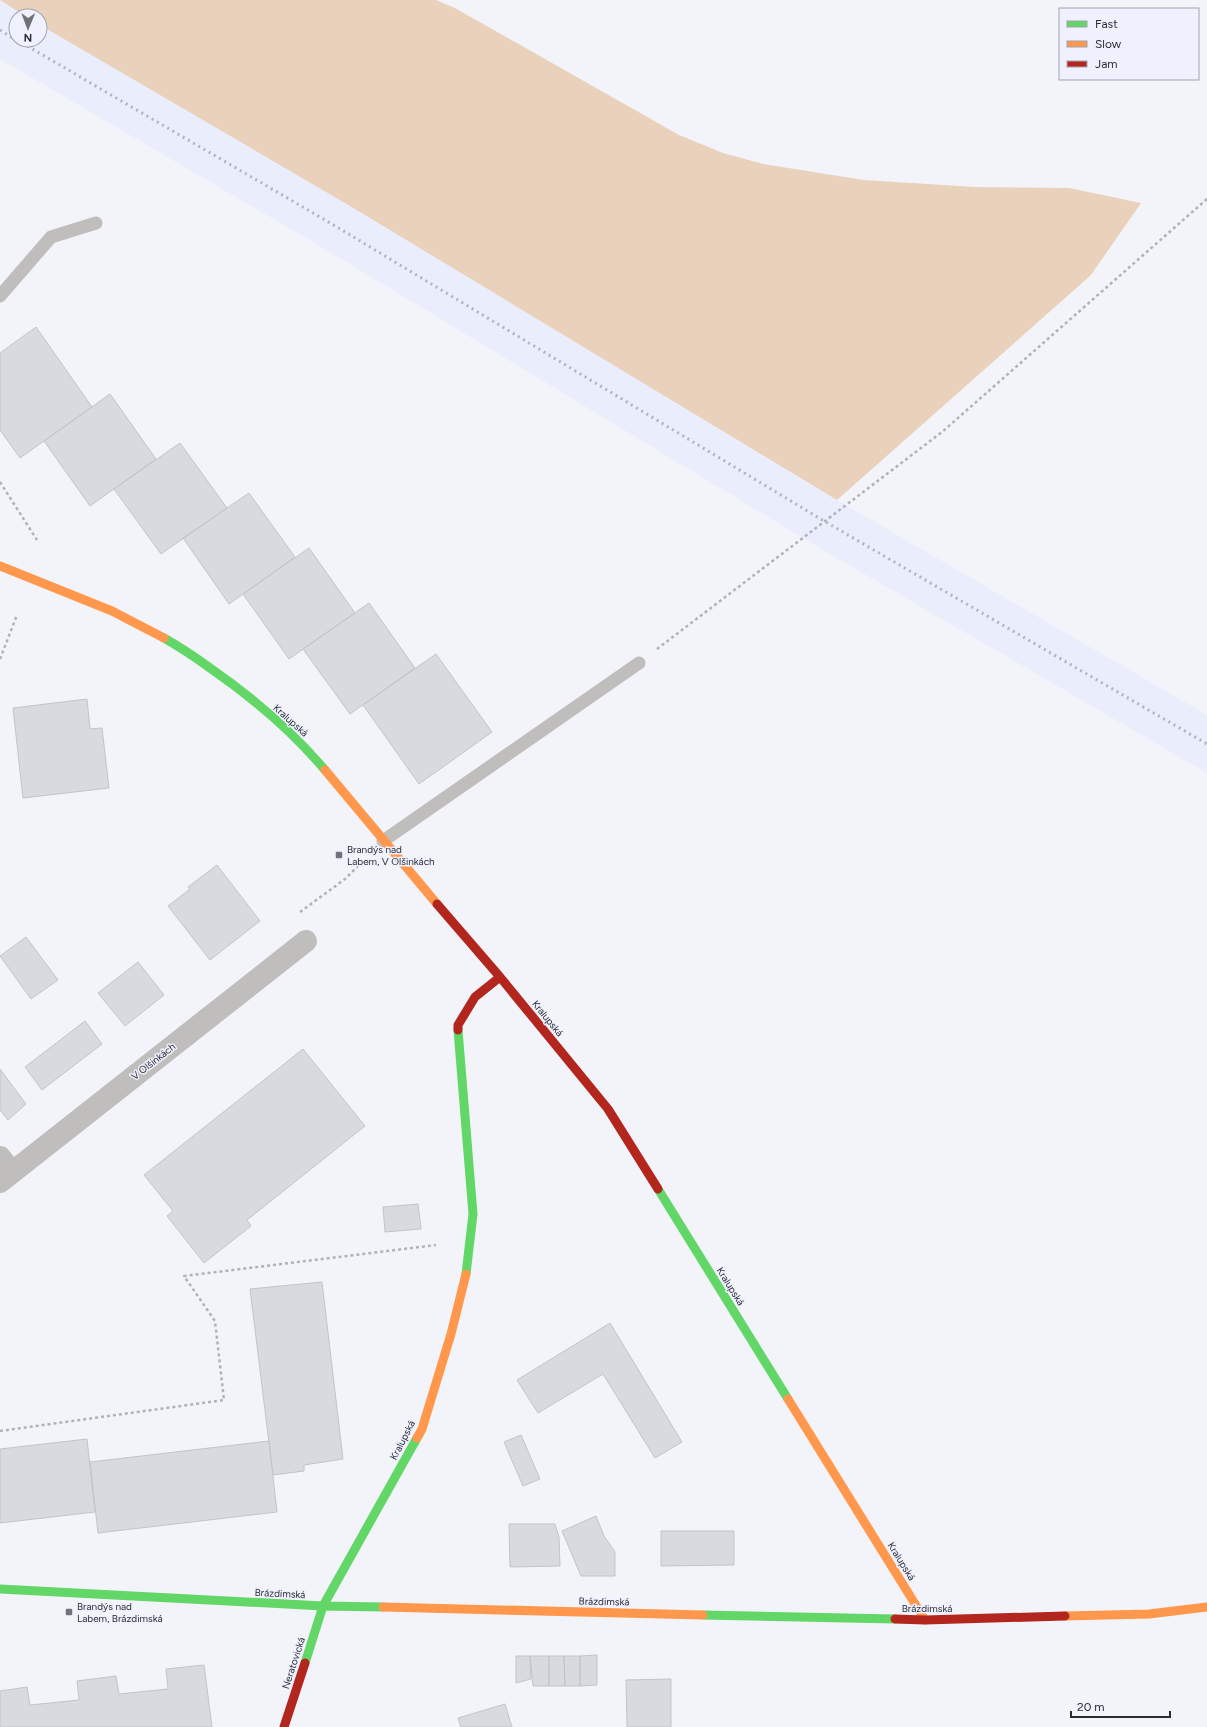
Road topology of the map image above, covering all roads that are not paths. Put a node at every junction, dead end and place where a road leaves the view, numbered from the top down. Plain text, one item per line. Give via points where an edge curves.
1 (96, 223) dead end
2 (0, 296) edge
3 (0, 566) edge
4 (639, 663) road end
5 (383, 841) junction
6 (306, 940) road end
7 (500, 976) junction
8 (4, 1170) edge
9 (0, 1590) edge
10 (323, 1606) junction
11 (1207, 1608) edge
12 (925, 1620) junction
13 (284, 1727) edge

1 - 2 lane via 51,237
3 - 5 street, Kralupská via 112,611 177,645 246,693 310,751
4 - 5 lane
5 - 7 street, Kralupská
6 - 8 street, V Olšinkách
7 - 10 street, Kralupská via 475,997 458,1025 473,1214 467,1270 451,1334 422,1429
7 - 12 street, Kralupská via 608,1109
9 - 10 street, Brázdimská
10 - 12 street, Brázdimská
10 - 13 street, Neratovická
11 - 12 street, Brázdimská via 1149,1614

